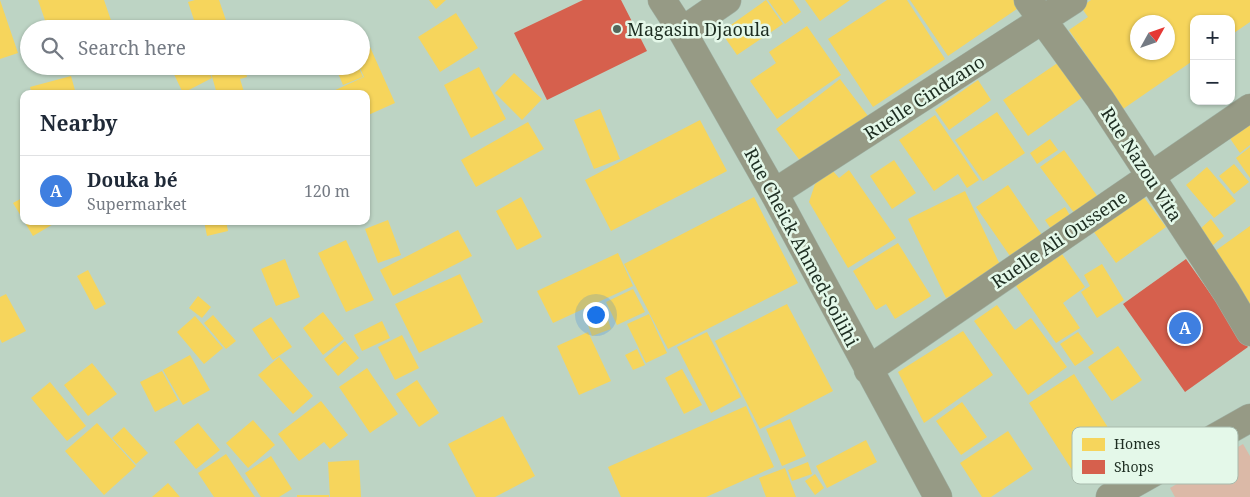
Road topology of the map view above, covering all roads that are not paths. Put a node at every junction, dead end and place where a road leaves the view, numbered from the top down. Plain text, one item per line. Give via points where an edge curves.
1 (662, 0) edge
2 (727, 0) edge
3 (1073, 0) edge
4 (1035, 11) edge
5 (682, 31) junction
6 (1250, 108) edge
7 (1149, 178) junction
8 (774, 193) junction
9 (1250, 332) edge
10 (868, 370) junction
11 (1250, 418) edge
12 (1234, 427) edge
13 (1133, 484) edge
14 (938, 497) edge
15 (1110, 497) edge

1 - 5 street, Rue Cheick Ahmed-Soilihi
2 - 5 street
3 - 4 street, Ruelle Cindzano
4 - 7 street, Rue Nazou Vita via 1100,99
4 - 8 street, Ruelle Cindzano
5 - 8 street, Rue Cheick Ahmed-Soilihi
6 - 7 street, Ruelle Ali Oussene
7 - 9 street, Rue Nazou Vita
7 - 10 street, Ruelle Ali Oussene
8 - 10 street, Rue Cheick Ahmed-Soilihi
10 - 14 street, Rue Cheick Ahmed-Soilihi
11 - 12 street
13 - 15 street

